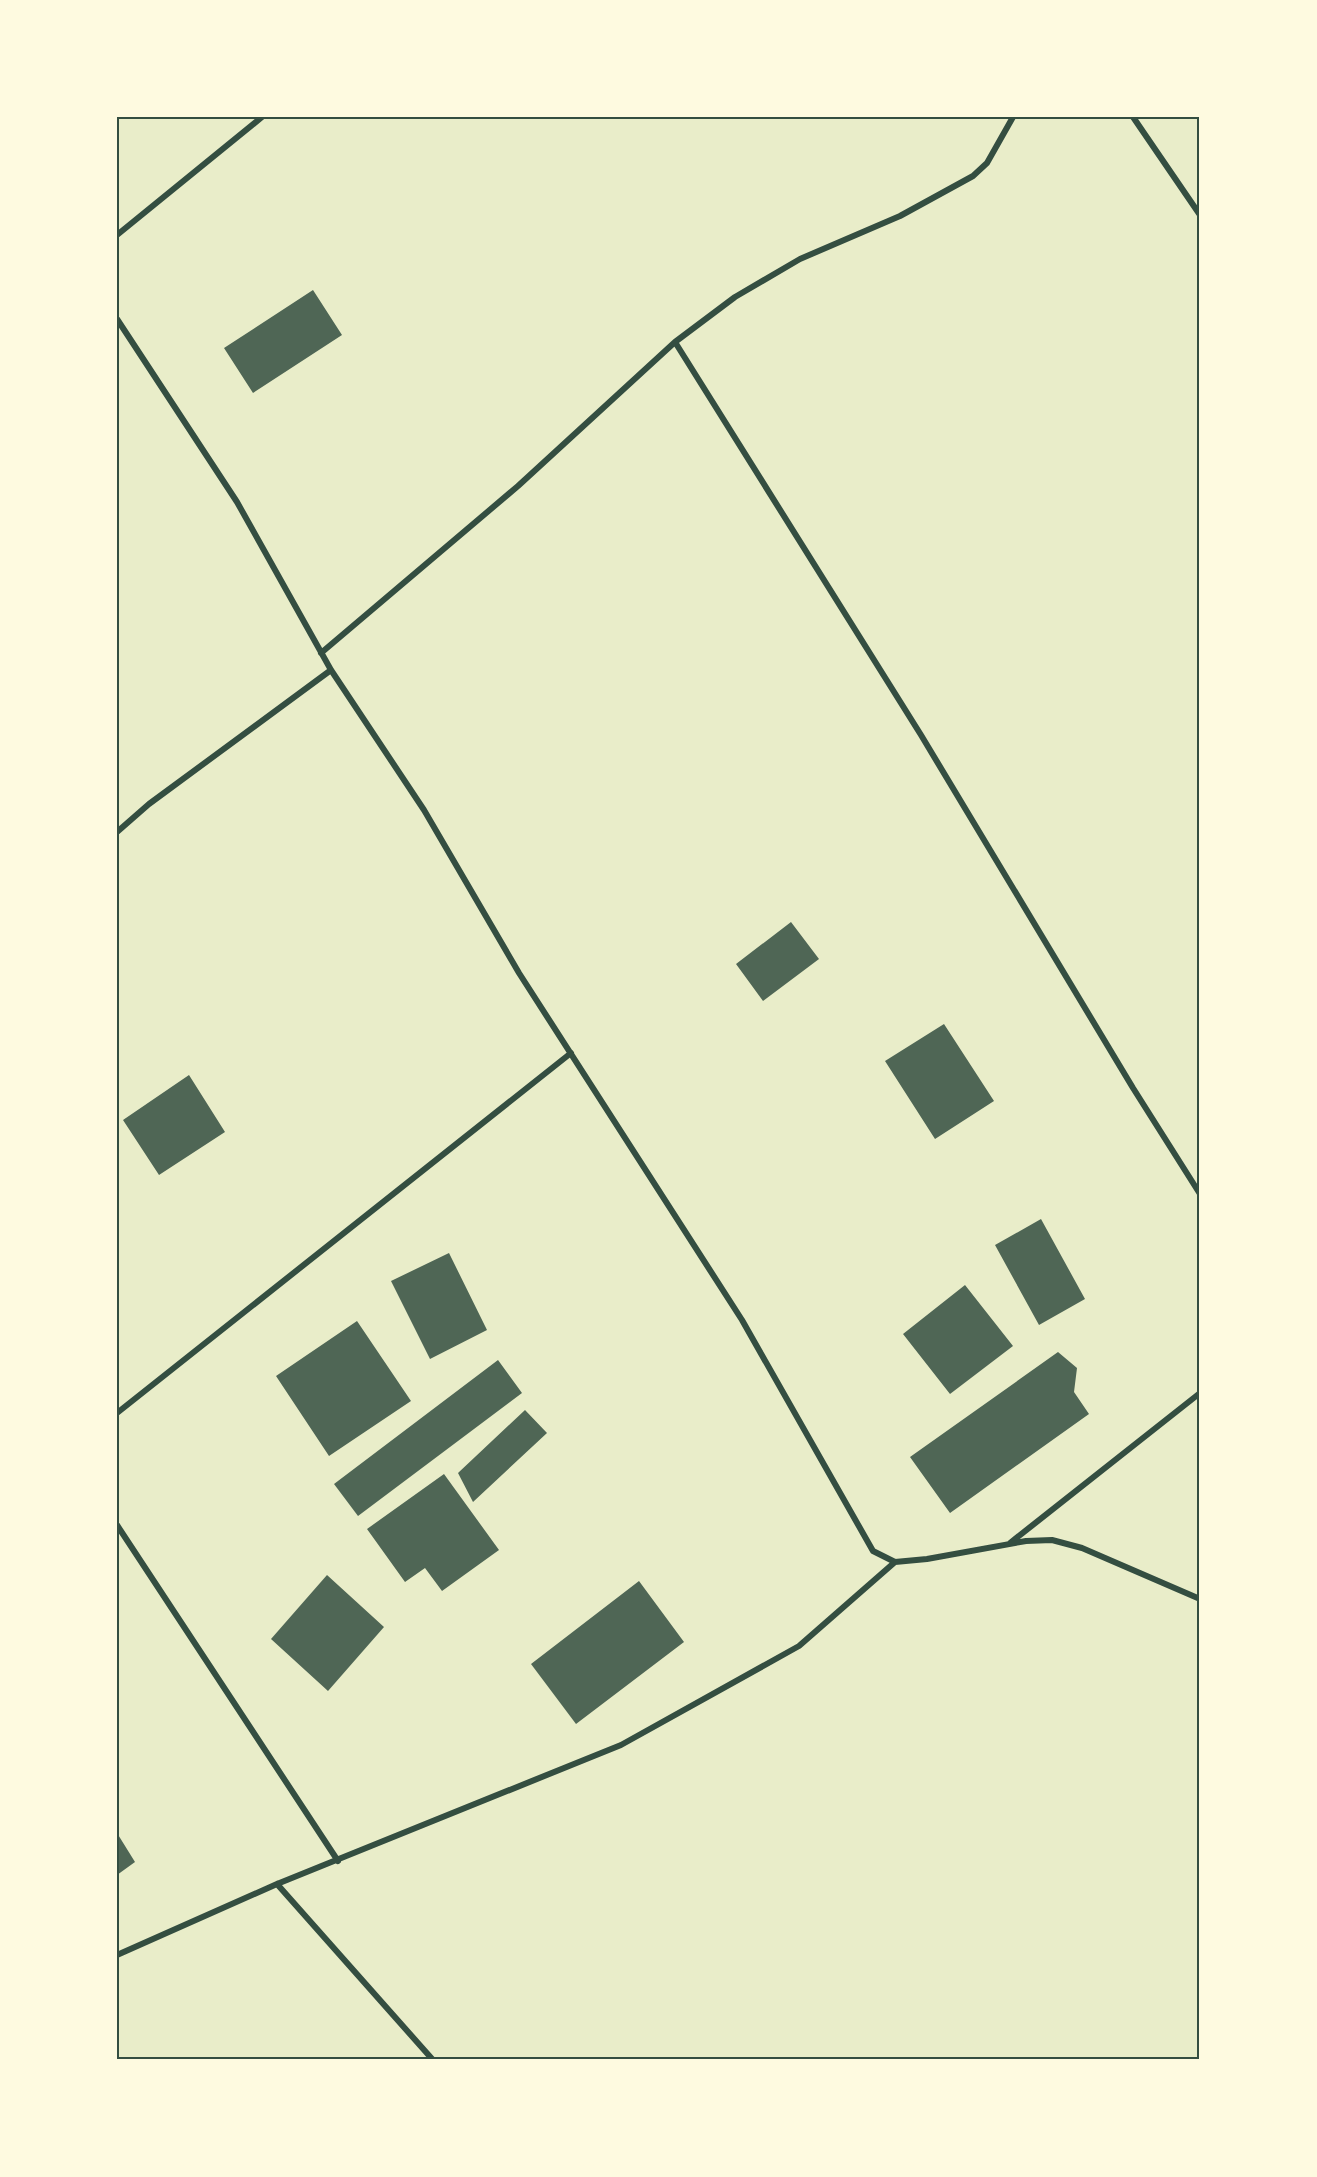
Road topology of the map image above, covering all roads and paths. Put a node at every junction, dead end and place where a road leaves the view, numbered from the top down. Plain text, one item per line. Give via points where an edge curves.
1 (262, 117) edge
2 (1013, 117) edge
3 (1133, 117) edge
4 (1200, 215) edge
5 (117, 235) edge
6 (117, 319) edge
7 (675, 342) junction
8 (321, 653) junction
9 (331, 670) junction
10 (117, 832) edge
11 (571, 1053) junction
12 (1200, 1194) edge
13 (1200, 1393) edge
14 (117, 1413) edge
15 (117, 1525) edge
16 (1009, 1544) junction
17 (895, 1562) junction
18 (1200, 1599) edge
19 (338, 1861) junction
20 (278, 1884) junction
21 (117, 1955) edge
22 (433, 2060) edge

1 - 5 street
2 - 7 street via 987,163 973,176 900,216 800,259 735,297
3 - 4 street
6 - 8 street via 237,502
7 - 8 street via 518,486
7 - 12 street
8 - 9 street
9 - 10 street via 149,804
9 - 11 street via 424,810 519,973
11 - 14 street
11 - 17 street via 742,1320 873,1551
13 - 16 street
15 - 19 street
16 - 17 street
16 - 18 street via 1052,1540 1082,1548
17 - 19 street via 799,1646 621,1745
19 - 20 street
20 - 21 street
20 - 22 street

